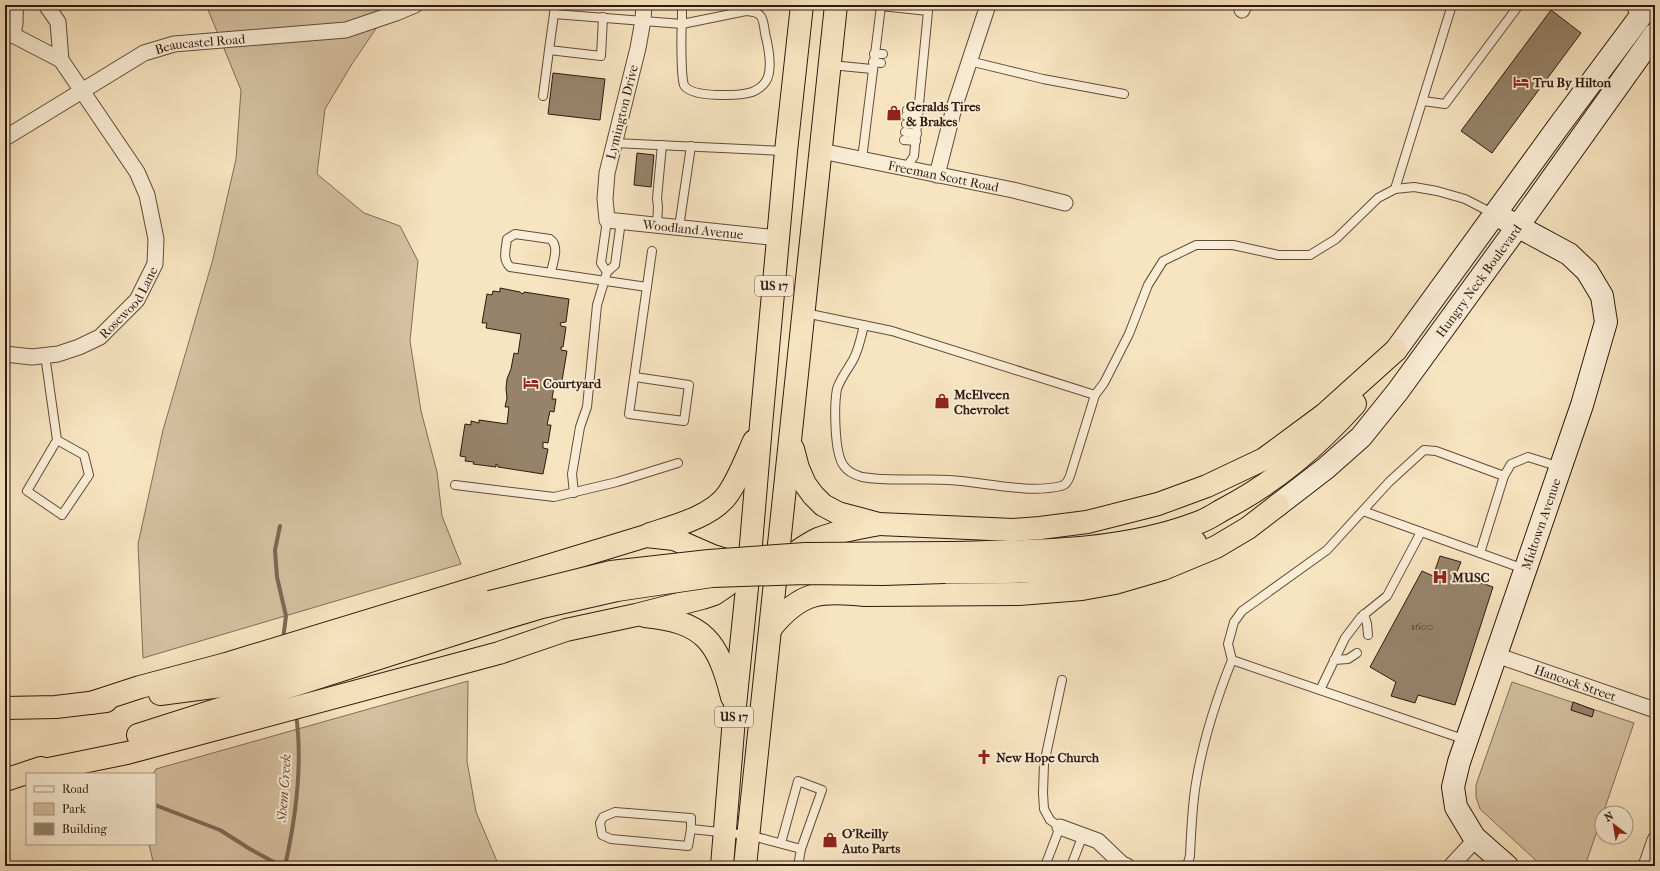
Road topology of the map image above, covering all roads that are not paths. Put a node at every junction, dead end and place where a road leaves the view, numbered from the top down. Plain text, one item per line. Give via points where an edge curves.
1 (16, 5) edge
2 (46, 5) edge
3 (415, 5) edge
4 (682, 5) edge
5 (802, 5) edge
6 (836, 5) edge
7 (988, 5) edge
8 (1452, 5) edge
9 (1519, 5) edge
10 (876, 6) edge
11 (555, 9) edge
12 (1639, 10) edge
13 (644, 12) edge
14 (603, 17) junction
15 (682, 24) junction
16 (1655, 34) edge
17 (8, 36) edge
18 (549, 50) junction
19 (61, 60) junction
20 (877, 60) junction
21 (969, 61) junction
22 (830, 65) junction
23 (82, 91) junction
24 (1124, 94) dead end
25 (543, 96) dead end
26 (1423, 101) junction
27 (918, 118) junction
28 (906, 124) junction
29 (6, 135) edge
30 (916, 137) junction
31 (614, 143) junction
32 (662, 145) junction
33 (691, 146) junction
34 (786, 151) junction
35 (821, 151) junction
36 (862, 159) junction
37 (906, 168) junction
38 (936, 174) junction
39 (1395, 189) junction
40 (1065, 203) dead end
41 (1495, 214) junction
42 (614, 220) junction
43 (657, 225) junction
44 (1518, 226) junction
45 (679, 227) junction
46 (779, 238) junction
47 (652, 251) dead end
48 (551, 272) junction
49 (607, 272) junction
50 (604, 280) junction
51 (647, 287) junction
52 (804, 313) junction
53 (864, 326) junction
54 (1396, 350) junction
55 (5, 354) edge
56 (44, 355) junction
57 (635, 377) junction
58 (1095, 395) junction
59 (761, 425) junction
60 (791, 438) junction
61 (57, 440) junction
62 (678, 463) dead end
63 (1560, 467) junction
64 (1504, 476) junction
65 (455, 485) dead end
66 (574, 493) junction
67 (1278, 505) junction
68 (1363, 511) junction
69 (879, 524) junction
70 (1421, 532) junction
71 (646, 536) junction
72 (1480, 553) junction
73 (946, 562) junction
74 (778, 565) junction
75 (749, 568) junction
76 (1525, 570) junction
77 (842, 592) junction
78 (493, 612) junction
79 (1364, 614) junction
80 (636, 615) junction
81 (771, 628) junction
82 (1368, 635) dead end
83 (1357, 653) dead end
84 (1496, 655) junction
85 (1232, 660) junction
86 (1334, 660) junction
87 (1062, 680) dead end
88 (1320, 690) junction
89 (91, 703) junction
90 (735, 706) junction
91 (1654, 707) edge
92 (5, 708) edge
93 (1467, 740) junction
94 (26, 773) edge
95 (27, 773) edge
96 (34, 773) edge
97 (26, 775) edge
98 (15, 777) edge
99 (1060, 827) junction
100 (691, 829) junction
101 (726, 832) junction
102 (749, 835) junction
103 (1083, 835) junction
104 (1476, 839) junction
105 (1655, 840) edge
106 (780, 843) junction
107 (801, 849) junction
108 (722, 866) edge
109 (745, 866) edge
110 (798, 866) edge
111 (1045, 866) edge
112 (1071, 866) edge
113 (1127, 866) edge
114 (1187, 866) edge
115 (1451, 866) edge
116 (1507, 866) edge
117 (1646, 866) edge

1 - 17 street via 16,24
2 - 19 street via 58,22
3 - 23 street, Beaucastel Road via 346,30 174,44 144,53
4 - 15 lane
5 - 34 highway, US 17
6 - 22 highway, US 17
7 - 21 street
8 - 26 lane
9 - 26 lane via 1445,104
10 - 20 lane
10 - 27 lane via 928,11 919,61
11 - 14 lane
11 - 18 lane
12 - 41 main road, Hungry Neck Boulevard
13 - 14 lane
13 - 15 lane
13 - 31 street, Lymington Drive
14 - 18 lane via 601,56
15 - 15 lane via 680,39 684,82 687,88 694,92 728,96 752,92 765,83 769,72 769,48 760,15 746,11
16 - 44 main road, Hungry Neck Boulevard
17 - 19 street
18 - 25 lane
19 - 23 street, Rosewood Lane
20 - 22 lane
20 - 36 lane via 869,137
21 - 24 lane via 1042,79
21 - 38 street
22 - 35 highway, US 17
23 - 29 street, Beaucastel Road
23 - 56 street, Rosewood Lane via 137,172 147,195 156,240 155,264 137,300 100,337 58,354
26 - 39 lane
27 - 28 lane
27 - 28 lane
27 - 30 lane
28 - 30 lane
30 - 37 lane via 914,156
31 - 32 lane
31 - 42 street, Lymington Drive via 607,173 605,199
32 - 33 lane
32 - 43 lane
33 - 34 lane
33 - 45 lane
34 - 46 highway, US 17
35 - 36 street, Freeman Scott Road
35 - 52 highway, US 17
36 - 37 street, Freeman Scott Road
37 - 38 street, Freeman Scott Road
38 - 40 street, Freeman Scott Road
39 - 41 lane via 1414,187 1437,191 1465,199
39 - 58 lane via 1378,198 1336,239 1310,255 1278,255 1233,245 1196,246 1163,261 1148,285 1129,334 1104,383
41 - 44 main road, Midtown Avenue
41 - 54 main road, Hungry Neck Boulevard
42 - 43 street, Woodland Avenue
42 - 49 lane via 615,265
42 - 49 lane via 601,263
43 - 45 street, Woodland Avenue
44 - 63 main road, Midtown Avenue via 1569,254 1587,271 1602,296 1606,322 1582,406
44 - 67 main road, Hungry Neck Boulevard via 1398,391 1361,436 1326,468
45 - 46 street, Woodland Avenue
46 - 59 highway, US 17
47 - 51 lane
48 - 48 lane via 510,267 504,258 508,239 515,234 550,239 554,242 556,247
48 - 50 lane
49 - 50 lane
50 - 51 lane
50 - 66 lane via 597,305 587,407 580,427 572,474
51 - 57 lane
52 - 53 lane
52 - 60 highway, US 17
53 - 58 lane via 892,331
53 - 58 lane via 858,350 837,389 836,427 839,457 851,473 860,476 948,479 1028,488 1062,486 1067,483 1070,476
54 - 69 highway via 1326,414 1264,459 1207,486 1158,504 1087,522 1013,530
54 - 73 highway via 1362,397 1293,465 1248,497 1198,523 1157,536 1082,548
55 - 56 street, Rosewood Lane via 32,357
56 - 61 lane
57 - 57 lane via 629,414 684,421 689,385
59 - 71 highway via 742,469 721,502 708,512 686,522
59 - 75 highway, US 17
60 - 69 highway via 798,468 805,484 823,505 838,513
60 - 74 highway, US 17
61 - 61 lane via 84,455 89,475 62,515 27,491
62 - 66 lane
63 - 64 lane via 1528,457 1511,464
63 - 76 main road, Midtown Avenue
64 - 68 lane via 1436,451 1424,450 1389,482
64 - 72 lane
65 - 66 lane via 554,497
67 - 73 highway via 1185,546 1126,563 1036,572
67 - 77 highway via 1248,528 1216,546 1163,569 1114,583 1082,589 1018,594 865,595
68 - 70 lane
68 - 85 lane via 1327,550 1242,611 1234,622 1228,644
69 - 74 highway via 819,539
70 - 72 lane
70 - 79 lane via 1387,596
71 - 75 highway via 674,539
71 - 89 highway
72 - 76 lane
73 - 78 highway, bridge via 883,574 712,576 617,590 542,607
74 - 75 highway
74 - 77 highway via 819,585
74 - 81 highway, US 17
75 - 80 highway via 714,594
75 - 90 highway, US 17
76 - 84 main road, Midtown Avenue
77 - 81 highway via 811,596 797,602 784,612
78 - 89 highway via 221,686
78 - 95 highway
79 - 82 lane via 1368,624
79 - 86 lane via 1352,626
80 - 90 highway via 665,618 701,632 710,641 719,657
80 - 96 highway via 566,630 499,653 127,753
81 - 102 highway, US 17
83 - 86 lane via 1348,659
84 - 91 street, Hancock Street
84 - 93 main road, Midtown Avenue
85 - 88 lane
85 - 114 lane via 1204,742 1195,784 1190,856
86 - 88 lane
87 - 99 lane via 1044,764 1043,793 1044,809 1050,820
88 - 93 lane
89 - 92 highway
90 - 101 highway, US 17
93 - 104 main road, Midtown Avenue via 1453,787 1456,807
94 - 98 highway
97 - 98 highway
99 - 103 street
99 - 111 lane
100 - 100 lane via 691,818 615,812 603,817 600,828 602,835 611,839 688,846
100 - 101 lane
101 - 102 lane
101 - 108 highway, US 17
102 - 106 lane
102 - 109 highway, US 17
103 - 112 lane
103 - 113 street via 1098,841
104 - 115 street
104 - 116 main road, Midtown Avenue
105 - 117 street
106 - 107 lane
106 - 107 lane via 798,781 822,790
107 - 110 lane

